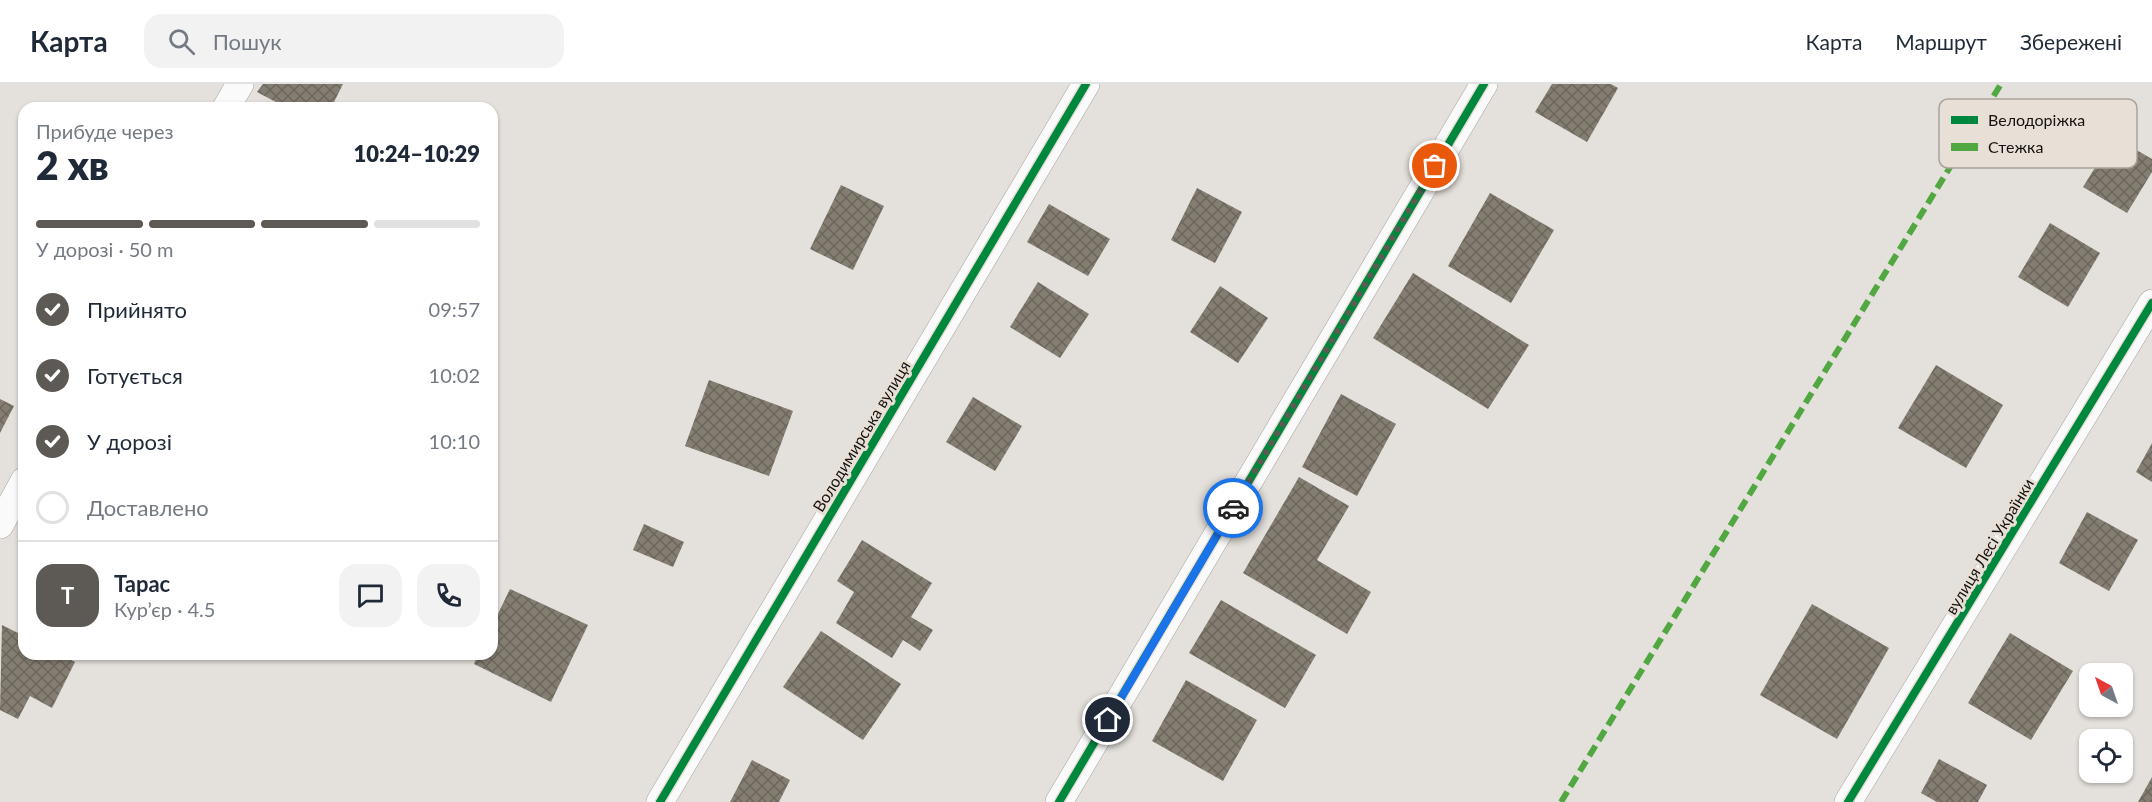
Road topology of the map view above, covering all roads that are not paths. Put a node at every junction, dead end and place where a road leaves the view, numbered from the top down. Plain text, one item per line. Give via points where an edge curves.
1 (240, 84) edge
2 (1086, 84) edge
3 (1484, 84) edge
4 (230, 102) edge
5 (2152, 303) edge
6 (18, 492) edge
7 (0, 525) edge
8 (660, 802) edge
9 (1059, 802) edge
10 (1848, 802) edge

1 - 4 street
2 - 8 street, Володимирська вулиця
3 - 9 street
5 - 10 street, вулиця Лесі Українки
6 - 7 street

